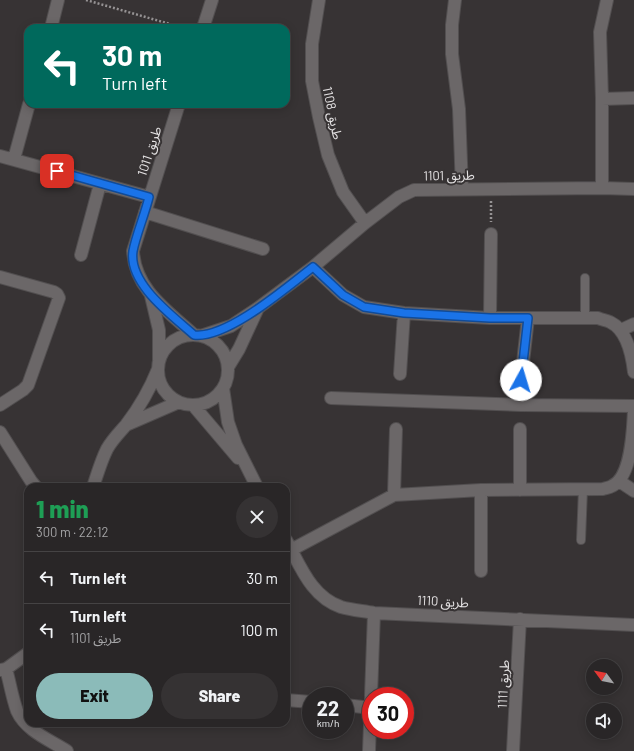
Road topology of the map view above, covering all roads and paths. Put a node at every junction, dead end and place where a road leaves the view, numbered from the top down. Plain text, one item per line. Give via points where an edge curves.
1 (58, 0) edge
2 (86, 0) edge
3 (212, 0) edge
4 (319, 0) edge
5 (455, 0) edge
6 (607, 0) edge
7 (52, 24) edge
8 (170, 24) edge
9 (204, 24) edge
10 (634, 98) edge
11 (602, 99) junction
12 (28, 108) edge
13 (178, 108) edge
14 (0, 156) edge
15 (14, 159) junction
16 (100, 184) junction
17 (602, 188) junction
18 (462, 189) junction
19 (490, 189) junction
20 (634, 189) edge
21 (149, 197) junction
22 (145, 212) junction
23 (364, 223) junction
24 (491, 234) joint
25 (263, 249) dead end
26 (81, 255) dead end
27 (313, 267) junction
28 (0, 276) edge
29 (585, 278) dead end
30 (151, 296) junction
31 (258, 308) junction
32 (404, 313) junction
33 (490, 318) junction
34 (528, 318) junction
35 (585, 318) junction
36 (634, 324) edge
37 (621, 330) junction
38 (198, 335) junction
39 (159, 365) junction
40 (228, 367) junction
41 (634, 372) edge
42 (400, 374) dead end
43 (521, 380) dead end
44 (223, 388) junction
45 (331, 398) dead end
46 (179, 402) junction
47 (0, 405) edge
48 (193, 405) junction
49 (634, 406) edge
50 (634, 410) edge
51 (126, 425) junction
52 (396, 429) dead end
53 (520, 429) dead end
54 (0, 433) edge
55 (248, 470) junction
56 (618, 481) junction
57 (33, 483) edge
58 (94, 483) edge
59 (255, 483) edge
60 (583, 489) junction
61 (481, 490) junction
62 (520, 490) junction
63 (634, 491) edge
64 (394, 495) junction
65 (581, 540) dead end
66 (290, 545) edge
67 (290, 547) edge
68 (481, 571) dead end
69 (374, 613) junction
70 (520, 619) junction
71 (634, 625) edge
72 (24, 656) edge
73 (3, 669) edge
74 (371, 687) edge
75 (290, 700) edge
76 (302, 701) edge
77 (24, 721) edge
78 (30, 727) edge
79 (370, 739) edge
80 (67, 751) edge
81 (369, 751) edge
82 (513, 751) edge

1 - 7 street
2 - 8 path
3 - 9 street
4 - 23 street, طريق 1108 via 312,44 312,81 318,117 328,155 343,192
5 - 18 street via 452,54 459,109
6 - 11 street via 600,32
10 - 11 street
11 - 17 street
12 - 15 street
13 - 21 street, طريق 1011
14 - 15 street
15 - 16 street
16 - 21 street
16 - 26 street
17 - 19 street, طريق 1101
17 - 20 street, طريق 1101
18 - 19 street, طريق 1101
18 - 23 street, طريق 1101 via 414,190 399,197
19 - 24 path
21 - 22 street, طريق 1011
22 - 25 street
22 - 30 street, طريق 1011 via 133,251 138,274
23 - 27 street, طريق 1101
24 - 33 street
27 - 31 street, طريق 1101
27 - 32 street via 343,295 364,307
28 - 47 street via 54,292 59,298 28,386
29 - 35 lane
30 - 38 street, طريق 1011
30 - 39 street, طريق 1011 via 159,330
31 - 38 street, طريق 1101 via 231,326
31 - 40 street, طريق 1101
32 - 33 street
32 - 42 street
33 - 34 street
34 - 35 street
34 - 43 street
35 - 37 street via 611,322
36 - 37 street
37 - 41 street via 633,358
38 - 39 street via 183,336 172,342 164,351
38 - 40 street via 214,342 224,353
39 - 46 street via 161,382 168,394
39 - 51 street, طريق 1011 via 152,384
40 - 44 street
44 - 48 street via 211,400
44 - 55 street via 228,422
45 - 49 street
46 - 48 street
46 - 51 street, طريق 1011
48 - 55 street
50 - 56 street via 632,444 626,466
51 - 58 street, طريق 1011 via 106,451
52 - 64 street
53 - 62 street
54 - 57 street
55 - 59 street
56 - 60 street via 603,489
56 - 63 street
60 - 62 street
60 - 65 lane
61 - 62 street
61 - 64 street
61 - 68 street
64 - 66 street
67 - 69 street, طريق 1110 via 304,575 320,595 340,607
69 - 70 street, طريق 1110
69 - 74 street
70 - 71 street, طريق 1110
70 - 82 street, طريق 1111
72 - 73 street
73 - 77 street via 18,712
75 - 76 street
78 - 80 street
79 - 81 street

